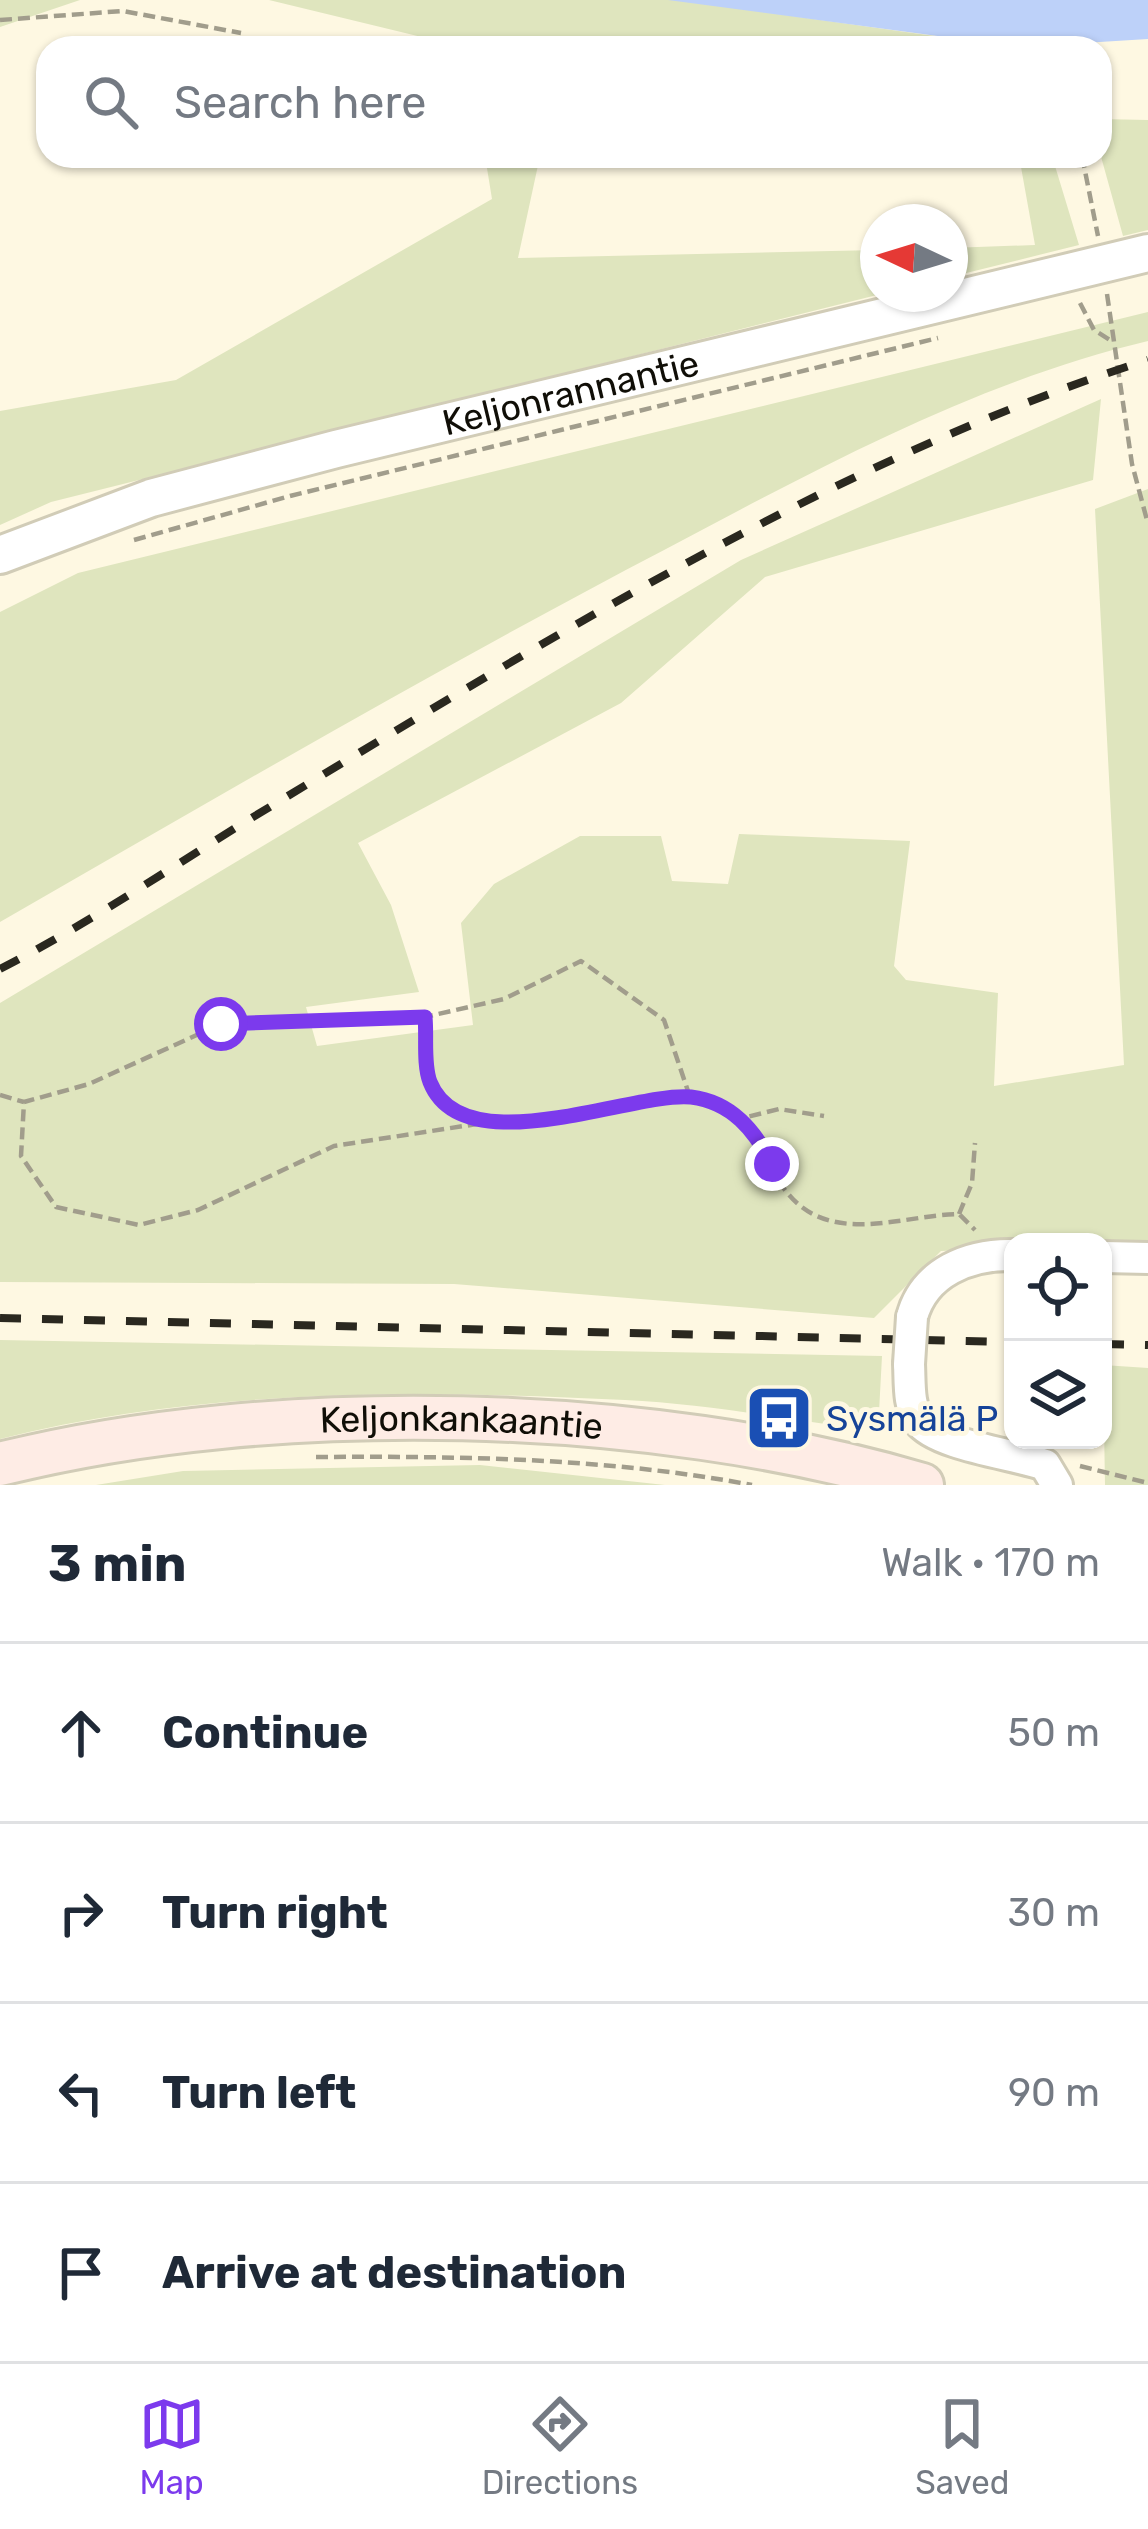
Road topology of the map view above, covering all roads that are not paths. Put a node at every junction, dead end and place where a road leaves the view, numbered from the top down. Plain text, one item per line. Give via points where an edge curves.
1 (1148, 253) edge
2 (0, 555) edge
3 (998, 1257) edge
4 (1112, 1257) edge
5 (1148, 1258) edge
6 (0, 1465) edge
7 (1051, 1475) edge
8 (922, 1485) edge

1 - 2 street, Keljonrannantie via 1105,280 336,449 152,498
3 - 7 street, bridge via 939,1271 917,1297 911,1401 919,1422 941,1438
4 - 5 street
6 - 8 main road, Keljonkankaantie via 78,1445 298,1420 476,1419 697,1438 842,1461

